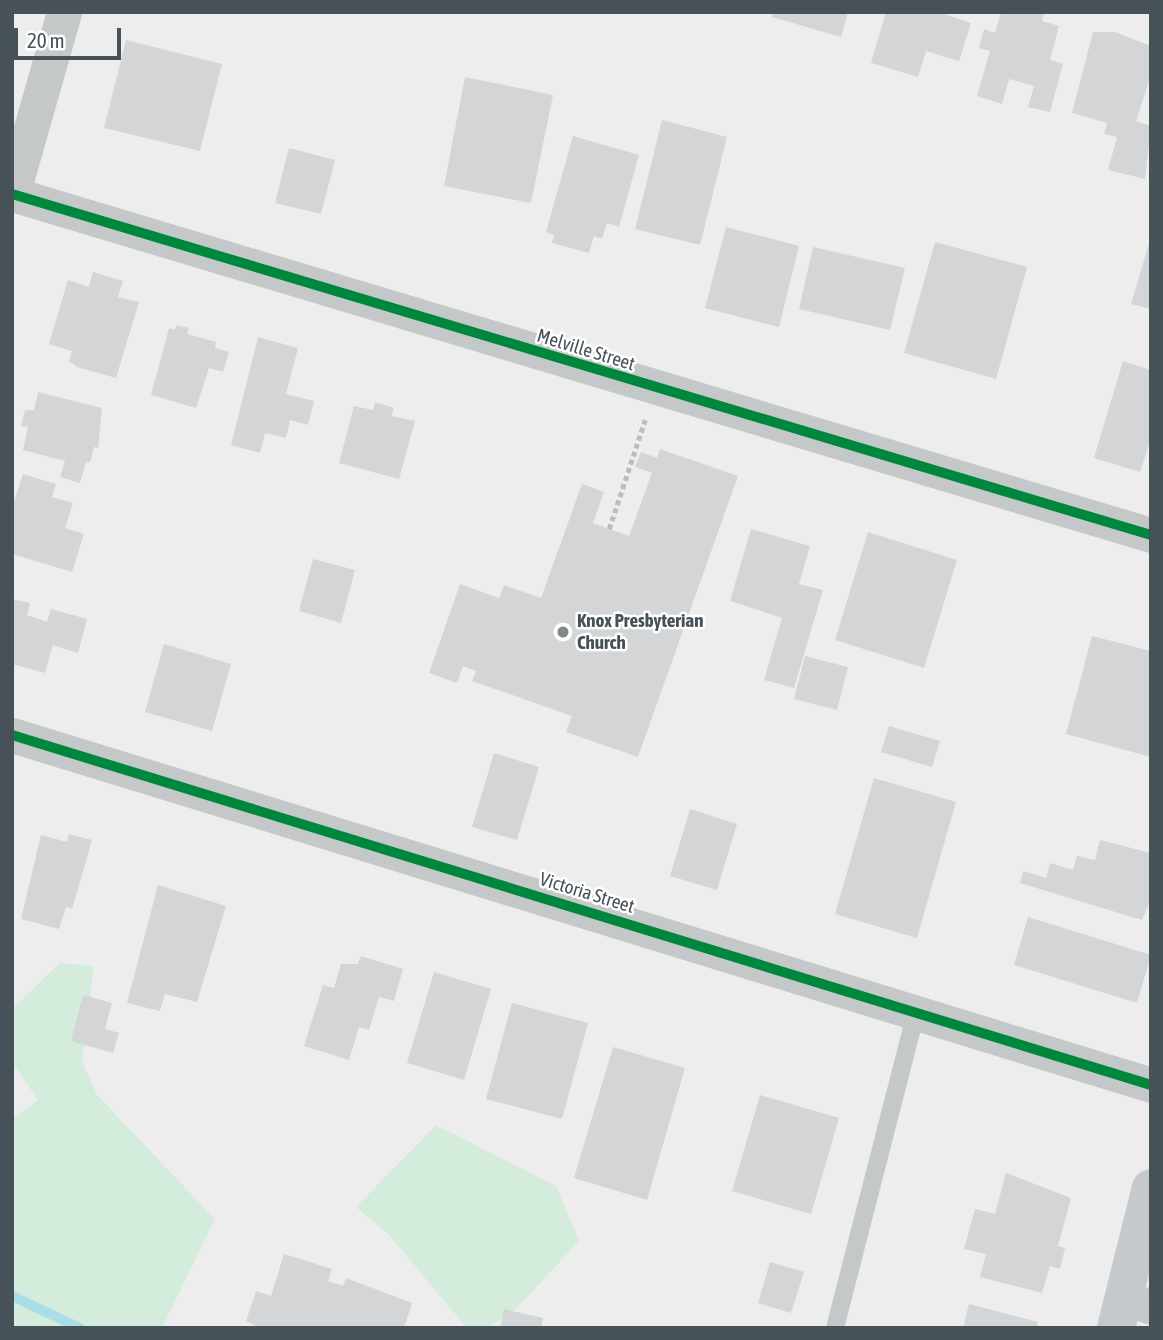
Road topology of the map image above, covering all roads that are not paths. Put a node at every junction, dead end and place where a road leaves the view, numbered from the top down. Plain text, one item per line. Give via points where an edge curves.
1 (64, 12) edge
2 (12, 194) edge
3 (1151, 535) edge
4 (12, 735) edge
5 (916, 1012) junction
6 (1151, 1085) edge
7 (1151, 1188) edge
8 (1130, 1311) edge
9 (835, 1328) edge

1 - 2 street
2 - 3 street, Melville Street
4 - 5 street, Victoria Street
5 - 6 street, Victoria Street
5 - 9 lane
7 - 8 main road

